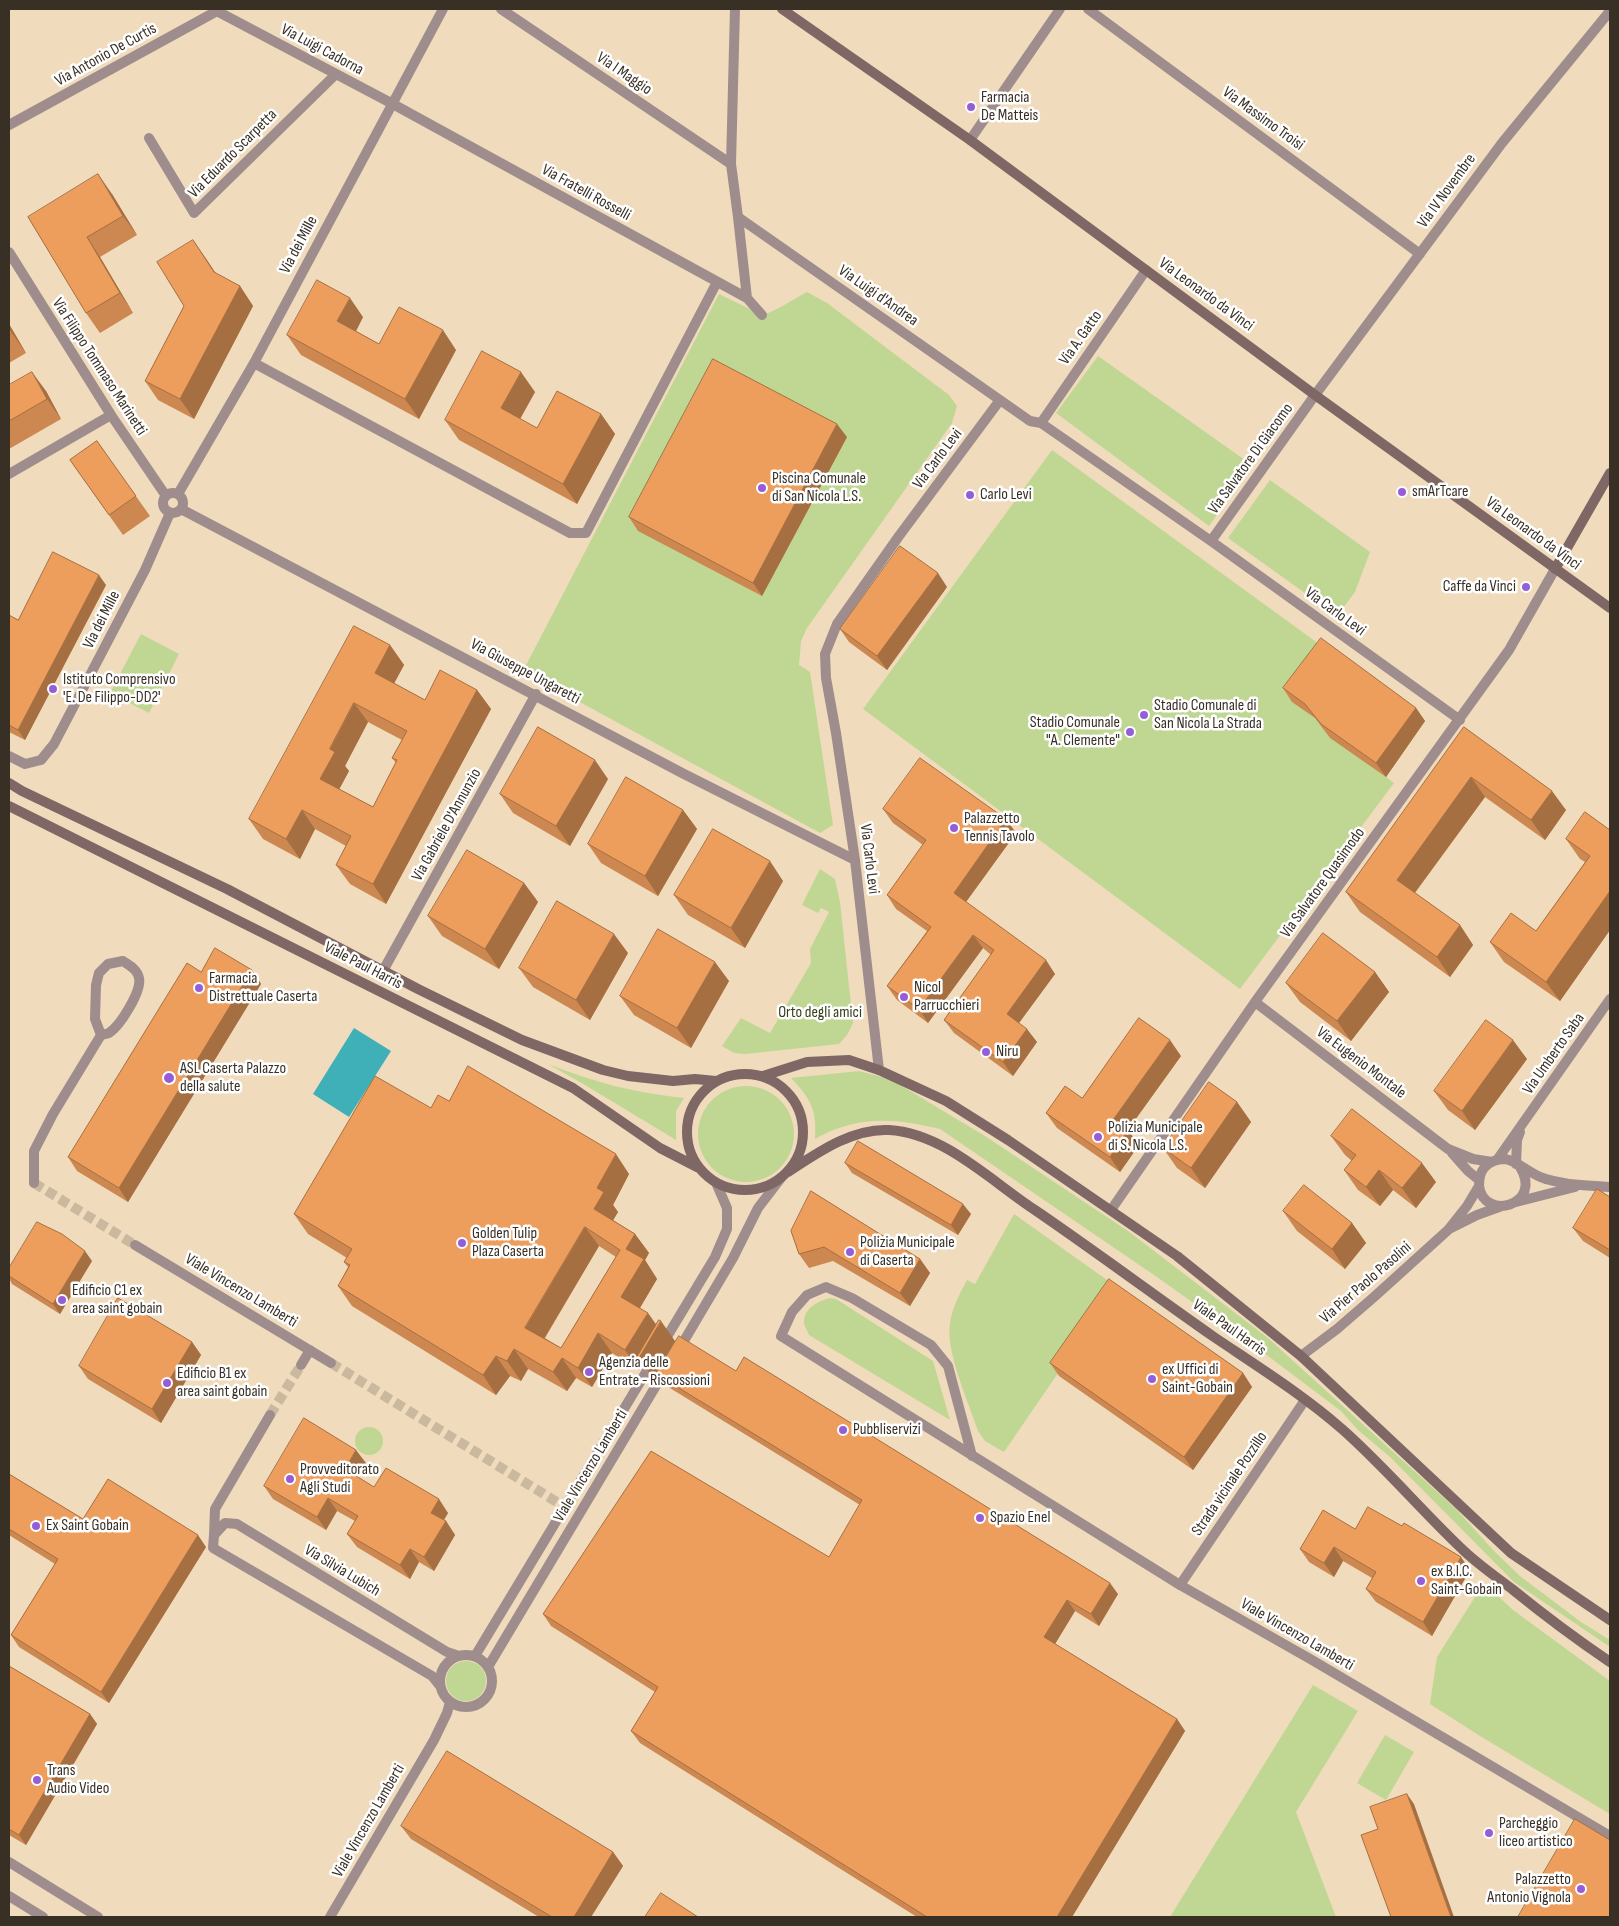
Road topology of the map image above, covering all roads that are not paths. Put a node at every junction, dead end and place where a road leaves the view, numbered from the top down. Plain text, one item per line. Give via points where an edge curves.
1 (443, 9) edge
2 (501, 9) edge
3 (735, 9) edge
4 (782, 9) edge
5 (1060, 9) edge
6 (1088, 9) edge
7 (215, 10) edge
8 (1610, 11) edge
9 (335, 74) junction
10 (391, 103) junction
11 (9, 126) edge
12 (149, 138) dead end
13 (970, 140) junction
14 (731, 164) junction
15 (738, 217) junction
16 (9, 252) edge
17 (1420, 254) junction
18 (1146, 270) junction
19 (717, 282) junction
20 (747, 298) junction
21 (762, 314) dead end
22 (254, 363) junction
23 (1316, 395) junction
24 (1000, 400) junction
25 (110, 415) junction
26 (1041, 423) junction
27 (1610, 473) edge
28 (9, 474) edge
29 (178, 494) junction
30 (166, 496) junction
31 (181, 509) junction
32 (170, 513) junction
33 (1210, 541) junction
34 (1555, 569) junction
35 (1610, 608) edge
36 (536, 694) junction
37 (1460, 720) junction
38 (9, 756) edge
39 (9, 783) edge
40 (9, 806) edge
41 (855, 860) junction
42 (384, 970) junction
43 (1610, 1000) edge
44 (1255, 1002) junction
45 (101, 1035) junction
46 (879, 1070) junction
47 (763, 1076) junction
48 (716, 1081) junction
49 (1522, 1126) junction
50 (1448, 1148) junction
51 (1494, 1161) junction
52 (1518, 1165) junction
53 (697, 1167) junction
54 (784, 1175) junction
55 (34, 1183) dead end
56 (1479, 1183) junction
57 (717, 1184) junction
58 (1581, 1185) junction
59 (1610, 1187) edge
60 (1516, 1202) junction
61 (1502, 1206) junction
62 (1111, 1210) junction
63 (1448, 1230) junction
64 (135, 1245) tunnel mouth
65 (310, 1350) junction
66 (1301, 1356) junction
67 (331, 1363) tunnel mouth
68 (301, 1365) tunnel mouth
69 (1305, 1400) junction
70 (270, 1415) tunnel mouth
71 (972, 1456) junction
72 (214, 1537) junction
73 (1180, 1585) junction
74 (1610, 1620) edge
75 (459, 1656) junction
76 (475, 1656) junction
77 (1610, 1662) edge
78 (488, 1668) junction
79 (440, 1686) junction
80 (450, 1702) junction
81 (467, 1708) junction
82 (434, 1740) junction
83 (1610, 1836) edge
84 (9, 1862) edge
85 (9, 1896) edge
86 (43, 1917) edge
87 (98, 1917) edge
88 (330, 1917) edge

1 - 10 street, Via dei Mille
2 - 14 street, Via I Maggio
3 - 14 street
4 - 13 street, Via Leonardo da Vinci
5 - 13 street
6 - 17 street, Via Massimo Troisi
7 - 9 street, Via Luigi Cadorna
7 - 11 street, Via Antonio De Curtis
8 - 17 street, Via IV Novembre via 1502,143
9 - 10 street, Via Luigi Cadorna
9 - 12 street, Via Eduardo Scarpetta via 194,213
10 - 19 street, Via Fratelli Rosselli
10 - 22 street, Via dei Mille
13 - 18 street, Via Leonardo da Vinci
14 - 15 street
15 - 20 street
15 - 24 street, Via Luigi d'Andrea
16 - 25 street, Via Filippo Tommaso Marinetti
17 - 23 street, Via IV Novembre
18 - 23 street, Via Leonardo da Vinci
18 - 26 street, Via A. Gatto
19 - 20 street, Via Fratelli Rosselli
19 - 22 street via 586,533 570,533
20 - 21 street, Via Fratelli Rosselli
22 - 29 street, Via dei Mille
23 - 33 street, Via Salvatore Di Giacomo
23 - 34 street, Via Leonardo da Vinci
24 - 26 street, Via Carlo Levi via 1030,421
24 - 41 street, Via Carlo Levi via 837,624 826,654 826,678
25 - 28 street
25 - 30 street, Via Filippo Tommaso Marinetti
26 - 33 street, Via Carlo Levi
27 - 34 street
29 - 30 street
29 - 31 street via 183,502
30 - 32 street via 163,506
31 - 32 street
31 - 36 street, Via Giuseppe Ungaretti
32 - 38 street, Via dei Mille via 145,570 54,744 41,760 25,764
33 - 37 street, Via Carlo Levi
34 - 35 street, Via Leonardo da Vinci
34 - 37 street, Via Salvatore Quasimodo via 1509,650
36 - 41 street, Via Giuseppe Ungaretti via 684,774
36 - 42 street, Via Gabriele D'Annunzio
37 - 44 street, Via Salvatore Quasimodo
39 - 42 street, Viale Paul Harris
40 - 53 street, Viale Paul Harris via 573,1088 660,1148
41 - 46 street, Via Carlo Levi
42 - 48 street, Viale Paul Harris via 522,1040 603,1070 673,1081
43 - 49 street, Via Umberto Saba
44 - 50 street, Via Eugenio Montale
44 - 62 street, Via Salvatore Quasimodo
45 - 45 street via 110,1032 122,1019 137,994 140,979 135,968 123,961 108,964 99,973 95,1019
45 - 55 street via 34,1151
46 - 47 street, Viale Paul Harris via 849,1060 807,1062
46 - 62 street, Viale Paul Harris via 946,1101
47 - 48 street, Viale Paul Harris via 747,1073
47 - 54 street, Viale Paul Harris via 790,1095 803,1126 797,1159
48 - 53 street, Viale Paul Harris via 701,1093 690,1110 686,1129 688,1149
49 - 51 street, Via Umberto Saba
49 - 52 street, Via Umberto Saba via 1517,1140
50 - 51 street, Via Eugenio Montale via 1473,1159
50 - 56 street, Via Eugenio Montale
51 - 52 street via 1507,1159
51 - 56 street via 1485,1166
52 - 58 street via 1545,1179
52 - 60 street via 1526,1182 1525,1190
53 - 57 street, Viale Paul Harris
54 - 57 street, Viale Paul Harris via 770,1186 750,1191
54 - 69 street, Viale Paul Harris via 821,1150 859,1134 889,1130 944,1147
54 - 78 street, Viale Vincenzo Lamberti via 758,1208 733,1258
56 - 61 street via 1487,1201
56 - 63 street, Via Pier Paolo Pasolini via 1467,1206
57 - 76 street, Viale Vincenzo Lamberti via 727,1208 727,1229 715,1258
58 - 59 street
58 - 60 street
60 - 61 street
61 - 63 street, Via Pier Paolo Pasolini
62 - 66 street, Viale Paul Harris via 1177,1256
63 - 66 street, Via Pier Paolo Pasolini via 1337,1329
64 - 65 street, Viale Vincenzo Lamberti
65 - 67 street, Viale Vincenzo Lamberti
65 - 68 street
66 - 74 street, Viale Paul Harris via 1512,1553
69 - 73 street, Strada vicinale Pozzillo
69 - 77 street, Viale Paul Harris via 1342,1428 1462,1549
70 - 72 street via 215,1509
71 - 71 street, Viale Vincenzo Lamberti via 948,1366 931,1345 852,1298 826,1287 806,1295 792,1312 781,1336
71 - 73 street, Viale Vincenzo Lamberti
72 - 75 street, Via Silvia Lubich via 225,1523 238,1524 446,1652
72 - 79 street via 213,1548 432,1676
73 - 83 street, Viale Vincenzo Lamberti
75 - 76 street
75 - 79 street via 446,1664 439,1678
76 - 78 street
78 - 81 street via 492,1676 489,1694 476,1706
79 - 80 street
80 - 81 street
80 - 82 street, Viale Vincenzo Lamberti
81 - 82 street, Viale Vincenzo Lamberti via 452,1716
82 - 88 street, Viale Vincenzo Lamberti
84 - 87 street
85 - 86 street

